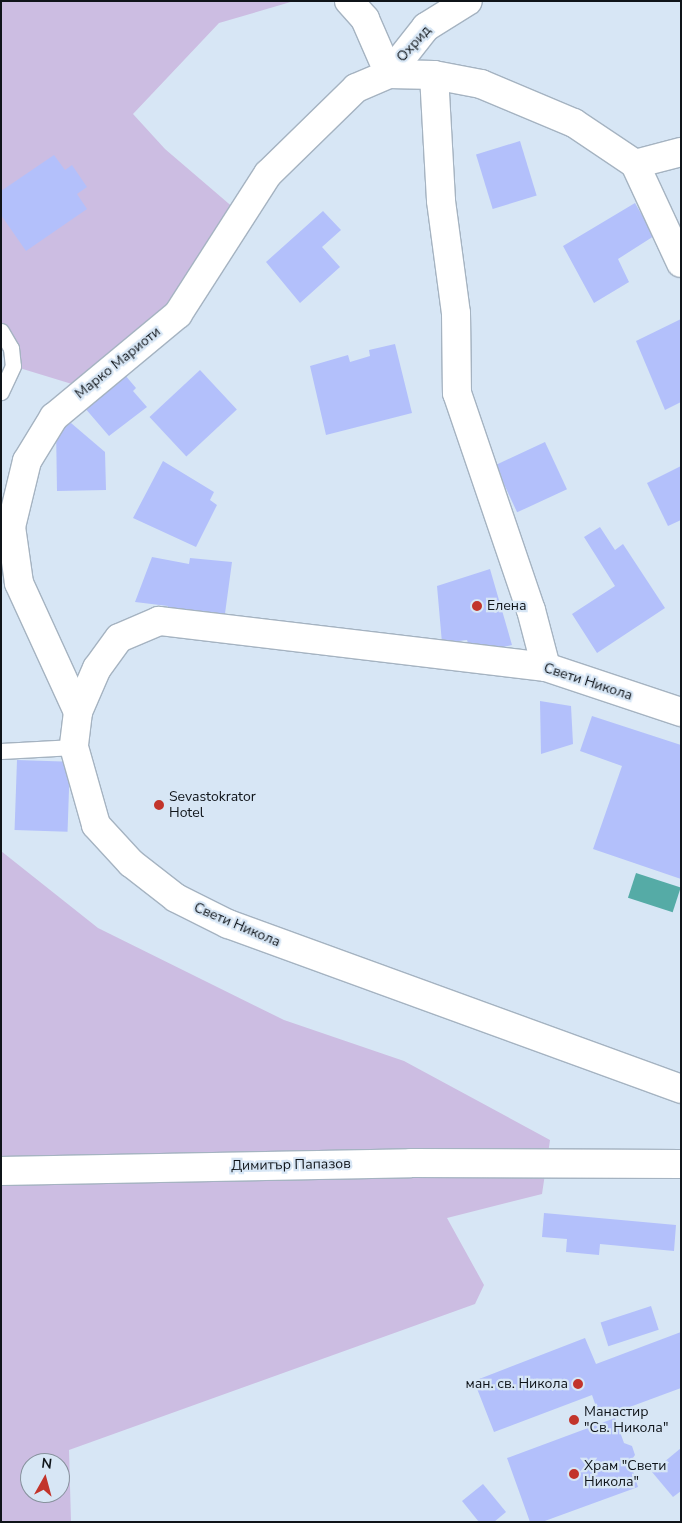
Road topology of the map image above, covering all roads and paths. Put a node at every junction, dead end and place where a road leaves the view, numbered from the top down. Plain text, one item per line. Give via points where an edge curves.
1 (349, 1) edge
2 (466, 2) edge
3 (388, 74) junction
4 (434, 75) junction
5 (681, 152) edge
6 (635, 164) junction
7 (681, 263) edge
8 (1, 331) edge
9 (1, 392) edge
10 (6, 525) edge
11 (546, 666) junction
12 (78, 712) junction
13 (681, 712) edge
14 (74, 747) junction
15 (1, 751) edge
16 (681, 1089) edge
17 (681, 1164) edge
18 (1, 1172) edge

1 - 3 street via 365,19
2 - 3 street, Охрид via 426,27
3 - 4 street
3 - 10 street, Марко Мариоти via 356,88 268,174 178,314 54,417 27,461
4 - 6 street via 481,84 574,123
4 - 11 street via 441,201 456,313 457,393
5 - 6 street
6 - 7 street
8 - 9 lane via 11,348 13,366
10 - 12 street, Марко Мариоти via 19,583
11 - 12 street, Свети Никола via 158,621 119,638 97,668
11 - 13 street, Свети Никола
12 - 14 street, Свети Никола
14 - 15 lane
14 - 16 street, Свети Никола via 96,825 131,863 176,898 228,924
17 - 18 street, Димитър Папазов via 411,1163

